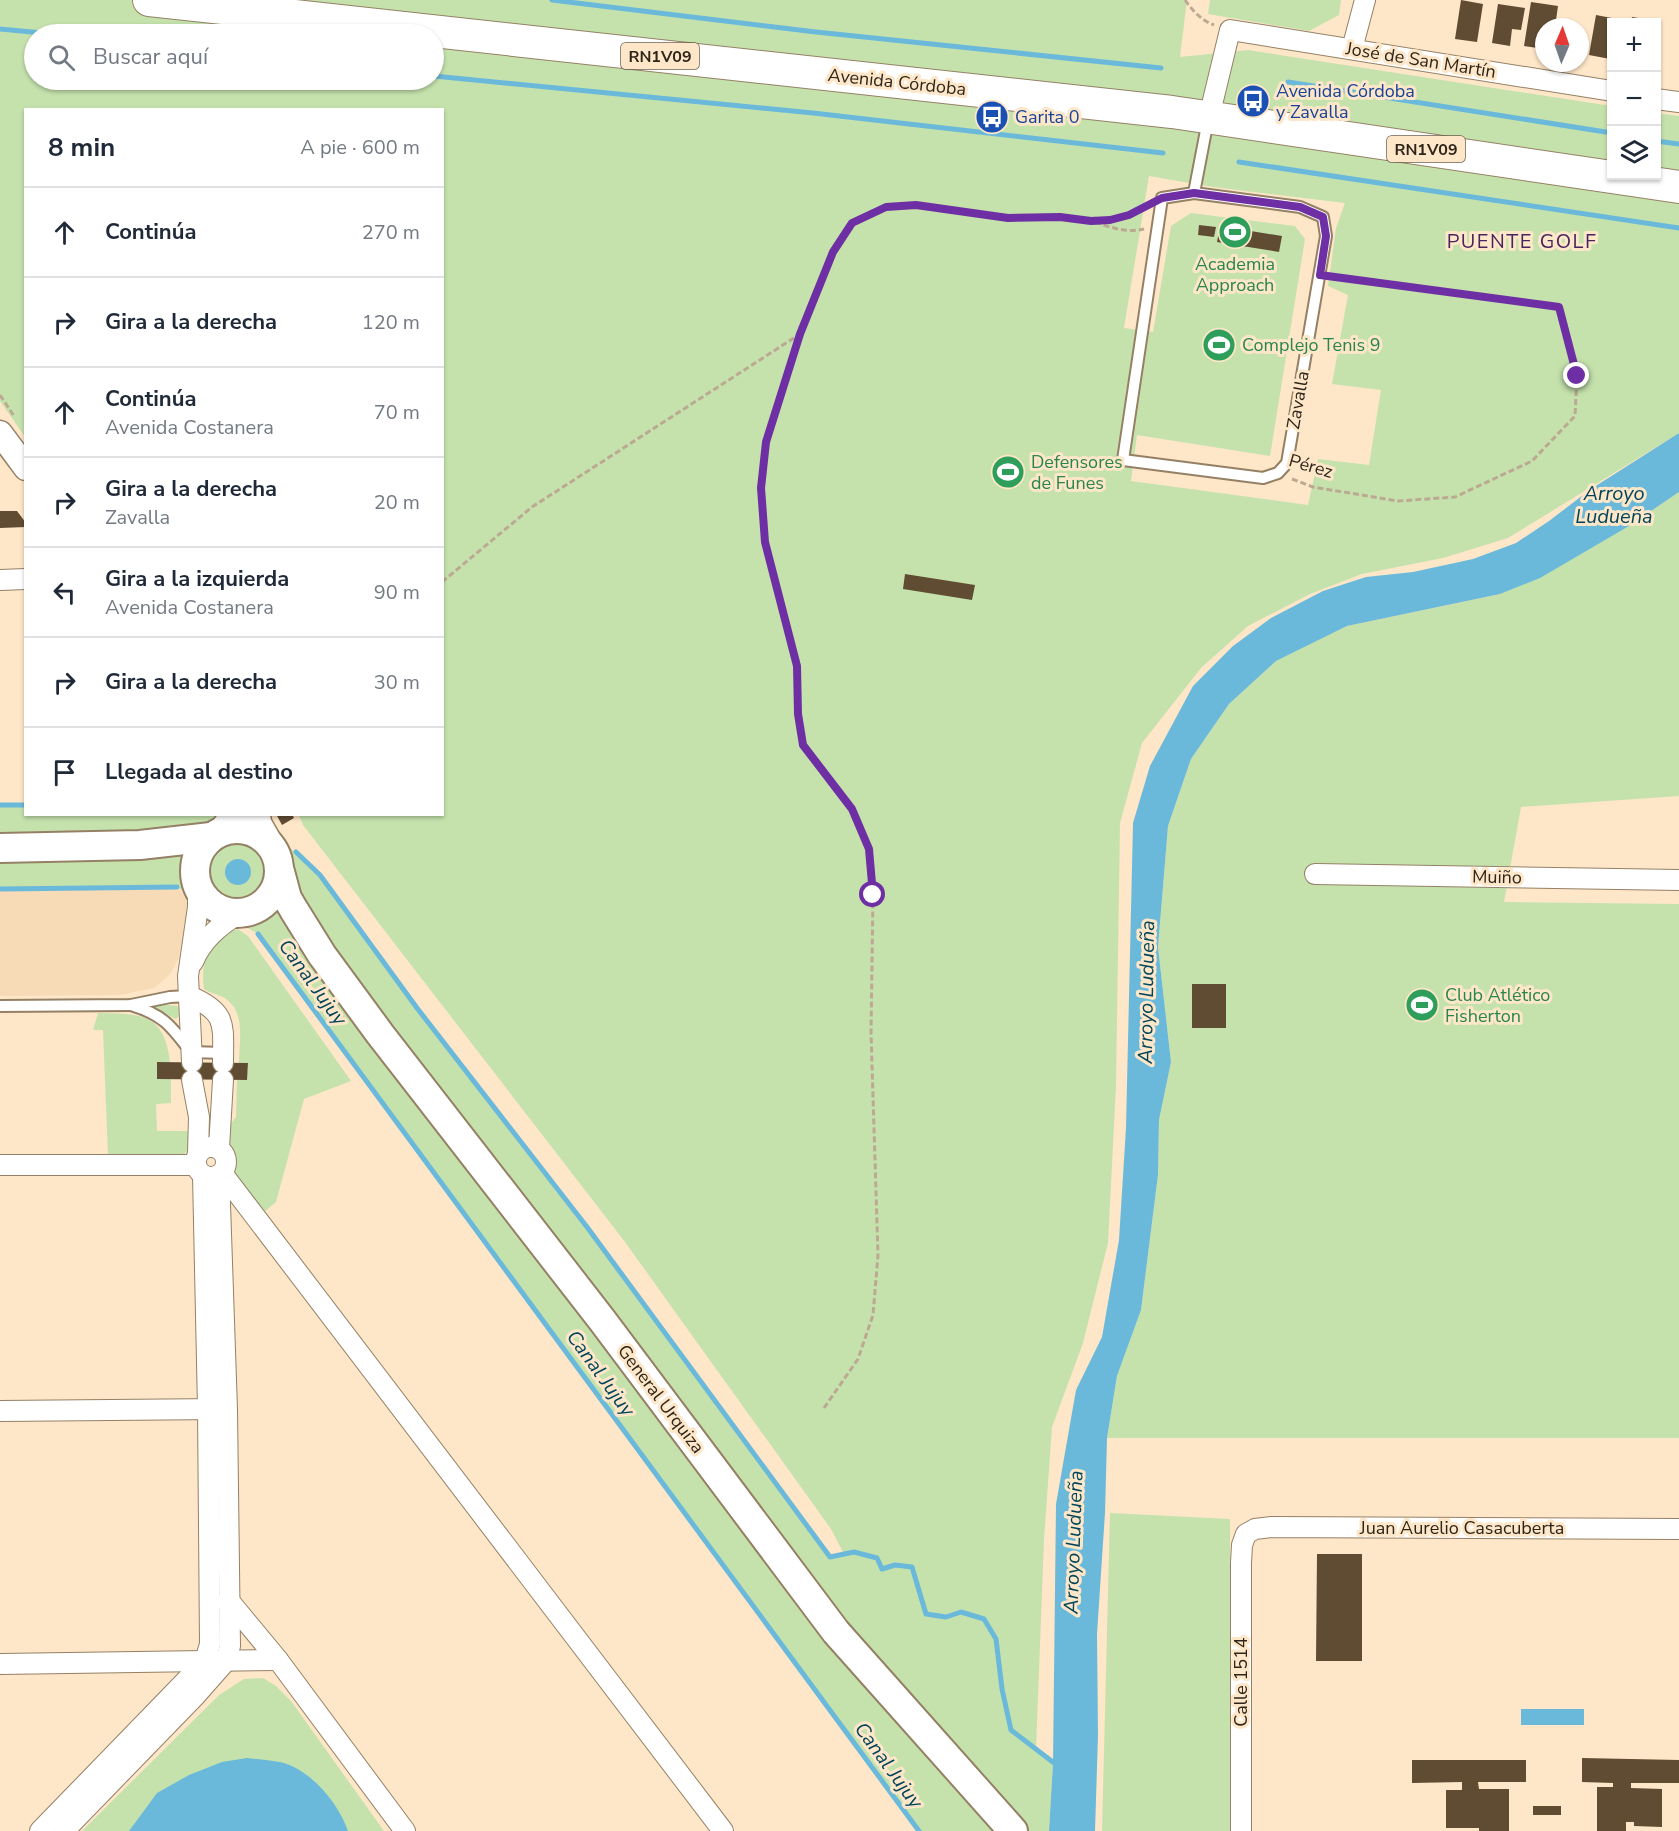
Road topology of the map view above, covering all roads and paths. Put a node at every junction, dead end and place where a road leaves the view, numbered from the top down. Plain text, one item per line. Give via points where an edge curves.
1 (149, 0) edge
2 (1185, 0) edge
3 (1365, 0) edge
4 (366, 24) edge
5 (1230, 30) junction
6 (444, 33) edge
7 (1353, 49) junction
8 (1607, 90) edge
9 (1661, 100) edge
10 (1679, 102) edge
11 (1209, 117) junction
12 (1679, 187) edge
13 (1194, 193) junction
14 (1162, 198) junction
15 (1159, 218) junction
16 (1091, 221) junction
17 (1320, 275) junction
18 (800, 334) junction
19 (0, 396) edge
20 (10, 428) edge
21 (24, 463) edge
22 (1278, 473) junction
23 (24, 579) edge
24 (0, 580) edge
25 (444, 580) edge
26 (258, 816) edge
27 (222, 828) edge
28 (117, 846) junction
29 (0, 848) edge
30 (276, 859) junction
31 (1315, 874) dead end
32 (1679, 880) edge
33 (196, 884) junction
34 (244, 912) junction
35 (322, 955) junction
36 (188, 976) junction
37 (189, 996) junction
38 (131, 1005) junction
39 (0, 1006) edge
40 (192, 1065) junction
41 (223, 1065) junction
42 (196, 1103) junction
43 (222, 1104) junction
44 (0, 1165) edge
45 (208, 1168) junction
46 (824, 1408) dead end
47 (218, 1409) junction
48 (0, 1411) edge
49 (1679, 1529) edge
50 (1246, 1534) joint
51 (210, 1602) junction
52 (230, 1602) junction
53 (278, 1660) junction
54 (205, 1661) junction
55 (226, 1661) junction
56 (0, 1664) edge
57 (40, 1831) edge
58 (64, 1831) edge
59 (405, 1831) edge
60 (723, 1831) edge
61 (1013, 1831) edge
62 (1241, 1831) edge

1 - 4 main road, Avenida Córdoba / RN1V09
2 - 5 path via 1208,23
3 - 7 street
5 - 7 street, José de San Martín
5 - 11 street
6 - 11 main road, Avenida Córdoba / RN1V09
7 - 8 street, José de San Martín
9 - 10 street
11 - 12 main road, Avenida Córdoba / RN1V09
11 - 13 lane
13 - 14 lane
13 - 17 lane, Zavalla via 1300,207 1323,217 1326,236
14 - 15 lane
14 - 16 path via 1129,215
15 - 16 path via 1146,229 1133,231
15 - 22 lane, Pérez via 1123,460 1263,478
16 - 18 path via 1008,218 916,205 886,207 852,223 833,252
17 - 22 lane, Zavalla via 1287,463
17 - 22 path, Pérez via 1559,307 1577,376 1575,416 1532,461 1455,497 1398,501 1313,487
18 - 25 path via 532,507
18 - 46 path via 766,442 761,488 765,542 797,666 803,745 852,809 869,849 873,895 870,1033 878,1255 873,1314 858,1359
19 - 20 path
20 - 21 street
23 - 24 street
26 - 30 street, General Urquiza
27 - 28 main road via 164,844
27 - 30 main road via 249,830 261,836
27 - 33 main road via 198,855
28 - 29 main road
28 - 33 main road via 165,856 181,864
30 - 34 main road via 278,884 272,896 263,905
30 - 35 main road, General Urquiza via 287,898
31 - 32 street, Muiño
33 - 34 main road via 213,906 225,912
33 - 36 street via 198,907
34 - 35 main road, General Urquiza via 289,927
34 - 36 street via 221,925 207,939
35 - 61 main road, General Urquiza via 836,1632
36 - 37 street
37 - 38 lane
37 - 40 street
37 - 41 street via 205,1003 219,1017 223,1027
38 - 39 lane
38 - 40 lane via 152,1011 165,1021
40 - 41 lane
40 - 42 street
41 - 43 street
42 - 43 street
42 - 45 street
43 - 45 street via 219,1148 226,1160
44 - 45 street
45 - 47 street
45 - 60 street
47 - 48 street
47 - 51 street
47 - 52 street
49 - 50 street, Juan Aurelio Casacuberta via 1272,1527
50 - 62 street, Calle 1514 via 1241,1563
51 - 52 street
51 - 54 street via 210,1644
52 - 53 street
52 - 55 street
53 - 55 street
53 - 59 street
54 - 55 street
54 - 56 street
54 - 57 street
55 - 58 street

